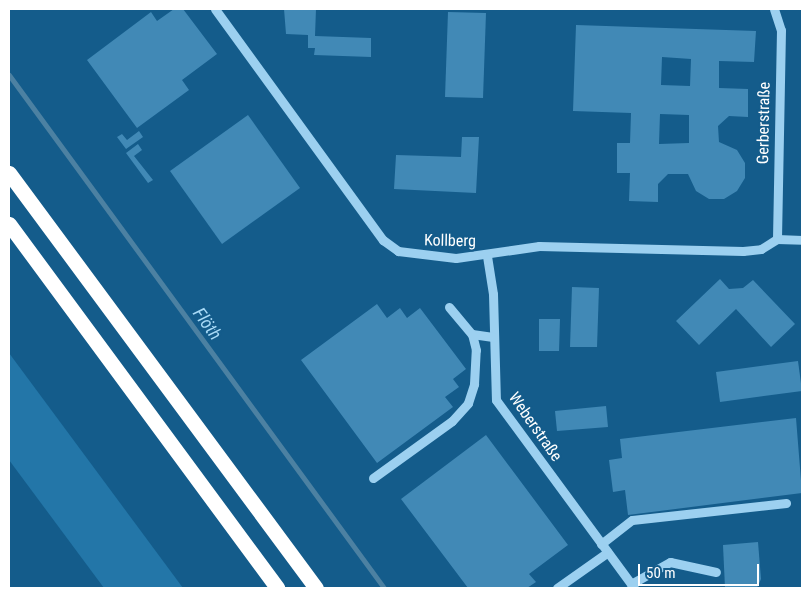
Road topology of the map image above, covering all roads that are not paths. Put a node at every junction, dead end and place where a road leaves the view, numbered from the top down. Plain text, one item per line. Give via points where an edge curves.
1 (215, 9) edge
2 (774, 9) edge
3 (9, 173) edge
4 (9, 224) edge
5 (777, 239) junction
6 (802, 240) edge
7 (487, 256) junction
8 (449, 307) dead end
9 (472, 334) junction
10 (494, 338) junction
11 (373, 478) dead end
12 (786, 504) dead end
13 (601, 544) junction
14 (608, 552) junction
15 (716, 572) dead end
16 (633, 586) edge
17 (277, 588) edge
18 (316, 588) edge
19 (556, 588) edge

1 - 7 street, Kollberg via 383,240 398,251 417,255
2 - 5 street, Gerberstraße via 781,30
3 - 18 highway
4 - 17 highway
5 - 6 street, Kollberg
5 - 7 street, Kollberg via 761,249 743,251 539,246
7 - 10 street, Weberstraße via 493,294
8 - 9 street
9 - 10 street
9 - 11 street via 476,350 474,384 468,403 452,421
10 - 13 street, Weberstraße via 496,400
12 - 13 street via 632,520
13 - 14 street, Weberstraße
14 - 16 street, Weberstraße
14 - 19 street
15 - 16 street via 670,562

